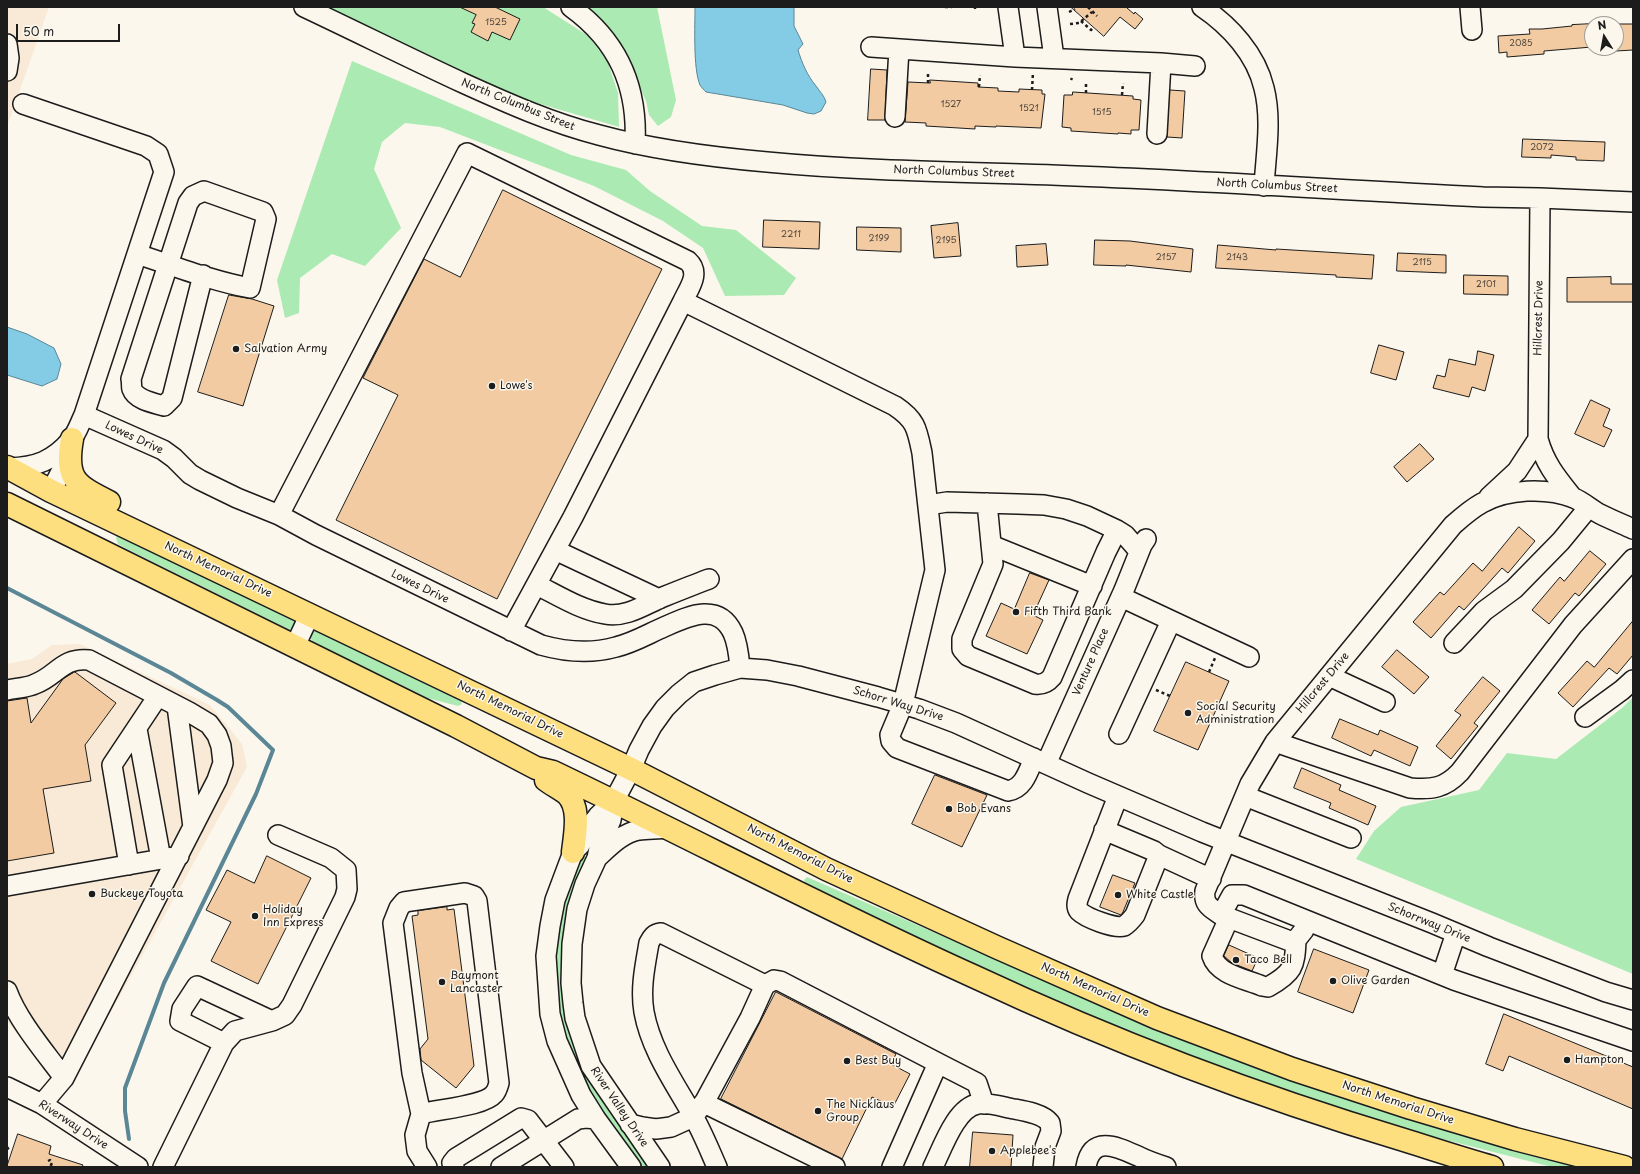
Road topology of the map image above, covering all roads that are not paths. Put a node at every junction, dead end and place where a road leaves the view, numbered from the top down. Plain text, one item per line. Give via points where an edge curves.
1 (304, 7) edge
2 (571, 7) edge
3 (1008, 7) edge
4 (1047, 7) edge
5 (1202, 7) edge
6 (1470, 7) edge
7 (1472, 30) dead end
8 (7, 44) edge
9 (871, 47) dead end
10 (899, 49) junction
11 (1015, 57) junction
12 (1054, 58) junction
13 (1161, 63) junction
14 (1195, 66) dead end
15 (7, 71) edge
16 (23, 104) dead end
17 (896, 117) dead end
18 (1157, 134) dead end
19 (635, 144) junction
20 (1264, 186) junction
21 (1540, 198) junction
22 (1633, 202) edge
23 (137, 254) junction
24 (168, 264) junction
25 (204, 275) junction
26 (683, 301) junction
27 (84, 415) junction
28 (1539, 444) junction
29 (70, 447) junction
30 (8, 475) edge
31 (51, 491) junction
32 (1573, 498) junction
33 (1483, 502) junction
34 (987, 503) junction
35 (7, 504) edge
36 (928, 505) junction
37 (1589, 507) junction
38 (279, 515) junction
39 (1633, 529) edge
40 (1117, 530) junction
41 (991, 545) junction
42 (555, 550) junction
43 (1633, 558) edge
44 (709, 579) dead end
45 (537, 585) junction
46 (1092, 586) junction
47 (267, 594) junction
48 (1120, 597) junction
49 (659, 599) junction
50 (310, 614) junction
51 (1171, 621) junction
52 (511, 631) junction
53 (1454, 643) dead end
54 (295, 646) junction
55 (1249, 657) dead end
56 (740, 668) junction
57 (1329, 676) junction
58 (1633, 680) edge
59 (7, 690) edge
60 (158, 696) junction
61 (1385, 702) dead end
62 (903, 704) junction
63 (177, 706) junction
64 (1585, 717) dead end
65 (137, 729) junction
66 (1119, 734) dead end
67 (1275, 742) junction
68 (1040, 761) junction
69 (536, 768) junction
70 (631, 768) junction
71 (1118, 796) junction
72 (1245, 796) junction
73 (614, 802) junction
74 (193, 827) junction
75 (668, 828) junction
76 (1104, 830) junction
77 (278, 835) dead end
78 (1351, 838) dead end
79 (1227, 842) junction
80 (573, 852) junction
81 (1159, 855) junction
82 (170, 858) junction
83 (597, 858) junction
84 (129, 865) junction
85 (1208, 885) junction
86 (7, 886) edge
87 (1225, 917) junction
88 (1308, 921) junction
89 (1456, 933) junction
90 (1296, 940) junction
91 (1442, 975) junction
92 (765, 985) junction
93 (7, 991) edge
94 (1633, 1000) edge
95 (272, 1021) junction
96 (1633, 1041) edge
97 (224, 1043) junction
98 (938, 1063) junction
99 (64, 1078) junction
100 (7, 1087) edge
101 (581, 1095) junction
102 (42, 1104) junction
103 (984, 1104) junction
104 (699, 1110) junction
105 (421, 1114) junction
106 (596, 1119) junction
107 (630, 1124) junction
108 (671, 1128) junction
109 (543, 1140) junction
110 (658, 1164) edge
111 (138, 1167) edge
112 (163, 1167) edge
113 (427, 1167) edge
114 (454, 1167) edge
115 (501, 1167) edge
116 (564, 1167) edge
117 (631, 1167) edge
118 (717, 1167) edge
119 (835, 1167) edge
120 (892, 1167) edge
121 (934, 1167) edge
122 (1043, 1167) edge
123 (1086, 1167) edge
124 (1166, 1167) edge
125 (1492, 1167) edge
126 (1624, 1167) edge

1 - 19 street, North Columbus Street via 496,98 551,120
2 - 19 street via 598,29 620,63 633,102 636,121
3 - 11 street
4 - 12 street
5 - 20 street via 1233,32 1255,64 1264,88 1267,116
6 - 7 street
8 - 15 street
9 - 10 street
10 - 11 street
10 - 17 street
11 - 12 street
12 - 13 street
13 - 14 street
13 - 18 street
16 - 23 street via 146,146 158,154 164,172
19 - 20 street, North Columbus Street via 721,158 803,165
20 - 21 street, North Columbus Street
21 - 22 street, North Columbus Street
21 - 28 street, Hillcrest Drive
23 - 24 street
23 - 27 street
24 - 25 street
24 - 25 street via 188,203 193,196 204,191 263,212 266,219 250,288
24 - 25 street via 131,379 132,389 138,397 153,403 164,406 172,398
26 - 36 street via 906,413 914,422 918,434
26 - 38 street via 695,271 688,261 467,153
26 - 42 street
27 - 29 street
27 - 38 street, Lowes Drive via 163,450 200,480
28 - 32 street via 1553,474
28 - 33 street, Hillcrest Drive via 1518,471
29 - 30 street via 48,461
29 - 31 street
29 - 47 main road via 72,476 85,490 218,557
30 - 31 main road via 26,497 38,498
31 - 47 main road, North Memorial Drive
32 - 33 street, Hillcrest Drive via 1553,493 1524,492 1505,494
32 - 37 street
33 - 57 street, Hillcrest Drive via 1453,525
34 - 36 street via 947,502
34 - 40 street via 1044,505 1066,509
34 - 41 street
35 - 54 main road
36 - 62 street via 935,570
37 - 39 street
37 - 53 street via 1561,541 1514,590 1484,611
38 - 52 street, Lowes Drive
40 - 46 street
40 - 48 street, Venture Place via 1143,545
41 - 46 street
41 - 46 street via 991,572 962,638 962,649 968,656 1029,682 1040,685 1052,677
42 - 45 street
42 - 49 street
43 - 67 street via 1573,625 1460,772 1442,786 1410,788
44 - 49 street
45 - 49 street via 585,609 605,614 631,612
45 - 52 street
47 - 50 main road, North Memorial Drive
48 - 51 street
48 - 68 street, Venture Place
50 - 54 street
50 - 70 main road, North Memorial Drive
51 - 55 street
51 - 66 street
52 - 56 street, Lowes Drive via 558,650 598,651 630,642 690,616 707,614 723,620 733,631
54 - 69 main road
56 - 62 street, Schorr Way Drive via 767,670
56 - 70 street, Schorr Way Drive via 694,682 679,694 652,726
57 - 61 street
57 - 67 street, Hillcrest Drive
58 - 64 street
59 - 60 street via 35,685 65,664 78,659 89,660
60 - 63 street
60 - 65 street
62 - 68 street, Schorr Way Drive via 956,723
62 - 68 street, Venture Place via 890,735 891,741 898,748 1008,791 1016,790
63 - 74 street
63 - 74 street via 209,724 221,746 222,763 217,780
65 - 82 street
65 - 84 street via 112,765
67 - 72 street, Hillcrest Drive
68 - 71 street, Schorr Way Drive
69 - 73 main road via 553,772
69 - 80 main road via 547,781 568,796 572,805 576,827
70 - 73 street, Schorr Way Drive
70 - 126 main road, North Memorial Drive via 826,869 1163,1020 1292,1069 1411,1108 1515,1139
71 - 76 street
71 - 79 street, Schorr Way Drive
72 - 78 street
72 - 79 street, Hillcrest Drive
73 - 75 main road
73 - 80 street, River Valley Drive via 598,816
73 - 83 street, River Valley Drive
74 - 82 street
75 - 83 street, River Valley Drive via 638,830 627,834
75 - 125 main road via 972,976 1117,1038 1339,1121
76 - 81 street via 1154,850
76 - 81 street via 1078,899 1078,910 1083,914 1110,926 1123,926 1130,922
77 - 95 street via 331,858 346,870 347,889 292,1005 285,1015
79 - 85 street, Hillcrest Drive
79 - 89 street, Schorrway Drive
80 - 101 street, River Valley Drive via 555,900 546,956 550,1014 557,1041
81 - 85 street
82 - 84 street
82 - 99 street
83 - 107 street, River Valley Drive via 585,884 574,927 571,962 573,1003 591,1066
84 - 86 street
85 - 87 street via 1204,898 1208,906
87 - 88 street via 1232,895 1244,895
87 - 90 street via 1290,941
87 - 90 street via 1212,956 1214,962 1220,969 1262,986 1268,987 1287,974 1295,961
88 - 90 street via 1303,933
88 - 91 street
89 - 91 street
89 - 94 street, Schorrway Drive via 1606,992
91 - 96 street
92 - 98 street via 774,980 780,981
92 - 104 street via 750,1018
92 - 104 street via 661,933 652,937 642,986 644,1012 650,1035 659,1057
93 - 99 street via 20,1017
95 - 97 street via 235,1031
95 - 97 street via 196,986 182,1009 180,1021
97 - 112 street
98 - 103 street via 977,1083
98 - 120 street
99 - 102 street
100 - 102 street, Riverway Drive
101 - 106 street, River Valley Drive
101 - 109 street via 574,1110 548,1129
102 - 111 street, Riverway Drive
103 - 121 street via 965,1109 954,1124
103 - 122 street via 1020,1110 1046,1119 1050,1123
104 - 108 street
104 - 118 street
104 - 119 street
105 - 105 street via 485,1101 495,1094 499,1082 477,901 474,896 466,893 404,902 393,923 412,1073
105 - 113 street via 415,1135 417,1151
106 - 109 street via 578,1119
106 - 117 street, River Valley Drive
107 - 108 street via 656,1129
107 - 110 street, River Valley Drive
108 - 110 street via 656,1150
109 - 114 street via 528,1120 521,1118 456,1158 452,1164
109 - 115 street
109 - 116 street
123 - 124 street via 1092,1150 1108,1145

